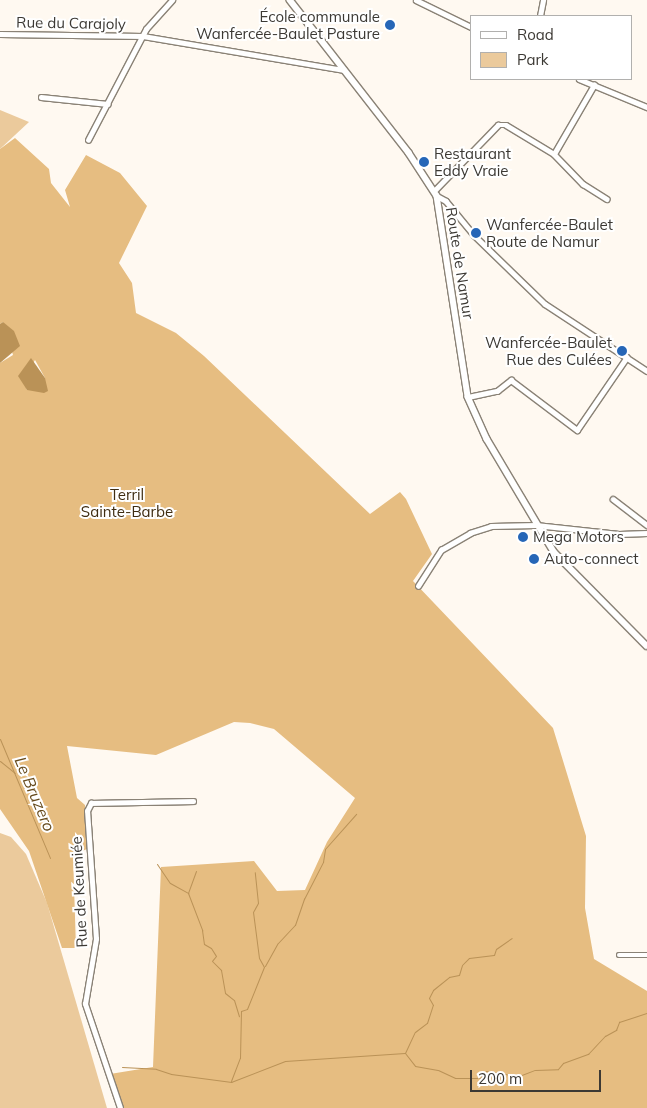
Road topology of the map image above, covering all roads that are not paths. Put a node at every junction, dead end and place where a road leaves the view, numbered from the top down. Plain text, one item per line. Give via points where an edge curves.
1 (172, 0) edge
2 (290, 0) edge
3 (416, 0) edge
4 (543, 0) edge
5 (540, 15) edge
6 (470, 27) edge
7 (0, 34) edge
8 (143, 36) junction
9 (344, 70) junction
10 (582, 80) edge
11 (594, 85) junction
12 (42, 97) dead end
13 (108, 104) junction
14 (647, 107) edge
15 (88, 140) dead end
16 (554, 154) junction
17 (436, 193) junction
18 (607, 199) dead end
19 (627, 357) junction
20 (647, 371) edge
21 (468, 398) junction
22 (613, 499) dead end
23 (536, 525) junction
24 (647, 525) edge
25 (647, 534) edge
26 (418, 586) dead end
27 (647, 646) edge
28 (193, 801) dead end
29 (619, 955) dead end
30 (647, 955) edge
31 (120, 1108) edge

1 - 8 street
2 - 9 main road, Route de Namur
3 - 6 street
4 - 5 street
7 - 8 street, Rue du Carajoly
8 - 9 street, Rue du Carajoly
8 - 13 street
9 - 17 main road, Route de Namur via 409,152
10 - 11 street
11 - 14 street
11 - 16 street
12 - 13 street
13 - 15 street
16 - 17 street via 506,125 498,125
16 - 18 street via 583,184
17 - 19 street via 545,304
17 - 21 main road, Route de Namur
19 - 20 street
19 - 21 street via 578,430 512,380 496,391
21 - 23 main road, Route de Namur
22 - 24 street
23 - 25 street
23 - 26 street via 491,526 470,533 434,557
23 - 27 main road, Route de Namur via 554,552
28 - 31 street, Rue de Keumiée via 90,803 87,811 96,939 86,1004
29 - 30 street

